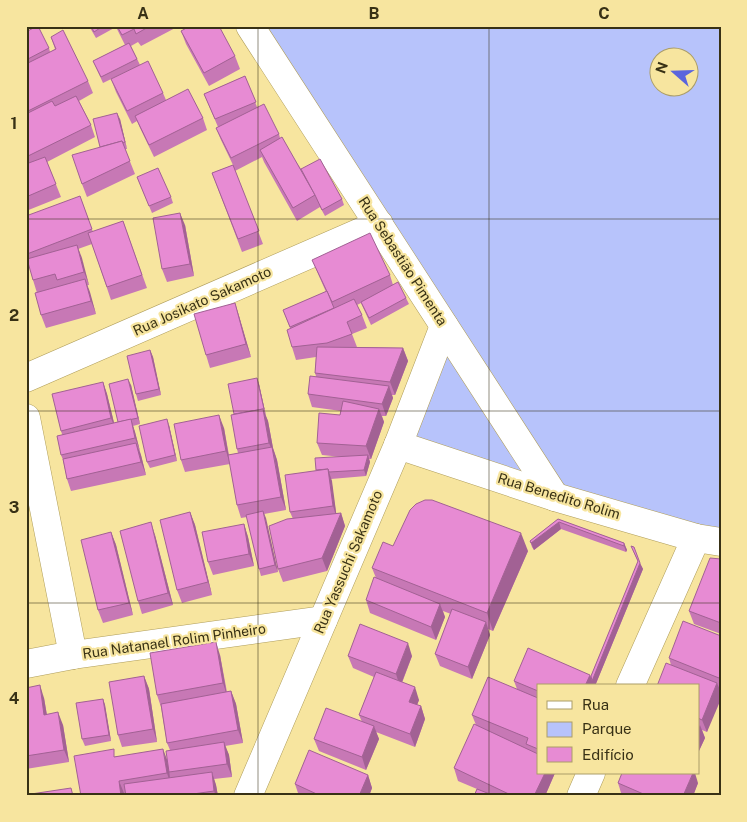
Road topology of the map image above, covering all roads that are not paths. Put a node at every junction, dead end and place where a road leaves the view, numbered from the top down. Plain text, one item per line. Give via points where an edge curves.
1 (250, 26) edge
2 (378, 224) junction
3 (444, 326) junction
4 (26, 378) edge
5 (26, 418) edge
6 (398, 445) junction
7 (555, 497) junction
8 (708, 540) edge
9 (323, 620) junction
10 (73, 655) junction
11 (26, 664) edge
12 (631, 684) edge
13 (592, 774) edge
14 (248, 796) edge
15 (582, 796) edge

1 - 2 street, Rua Sebastião Pimenta
2 - 3 street, Rua Sebastião Pimenta
2 - 4 street, Rua Josikato Sakamoto
3 - 6 street, Rua Yassuchi Sakamoto
3 - 7 street, Rua Sebastião Pimenta
5 - 10 street
6 - 7 street, Rua Benedito Rolim
6 - 9 street, Rua Yassuchi Sakamoto
7 - 8 street, Rua Benedito Rolim
8 - 12 street
9 - 10 street, Rua Natanael Rolim Pinheiro
9 - 14 street, Rua Yassuchi Sakamoto
10 - 11 street, Rua Natanael Rolim Pinheiro
13 - 15 street

